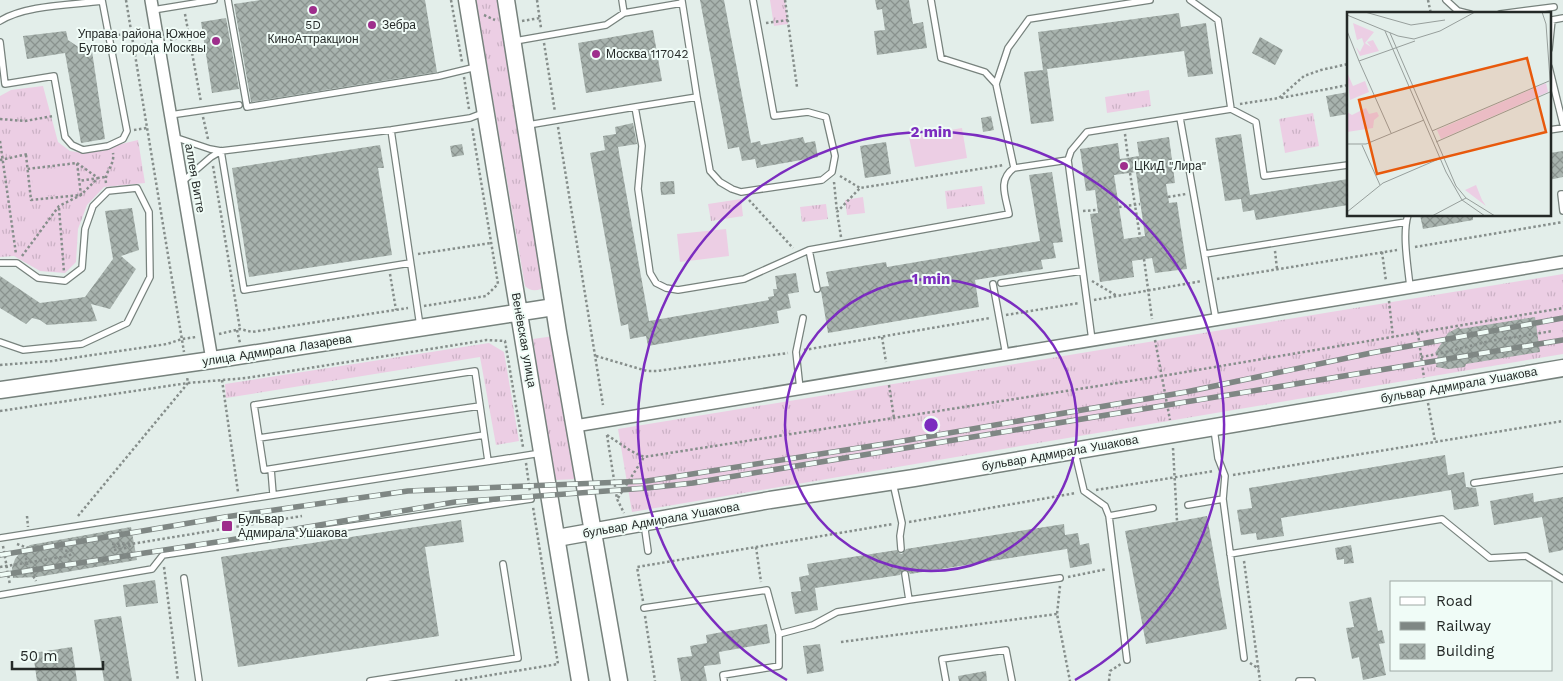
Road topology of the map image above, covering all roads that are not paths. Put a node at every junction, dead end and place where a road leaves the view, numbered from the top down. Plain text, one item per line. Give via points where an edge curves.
1 (102, 0) edge
2 (214, 0) edge
3 (228, 0) edge
4 (467, 0) edge
5 (506, 0) edge
6 (622, 0) edge
7 (753, 0) edge
8 (931, 0) edge
9 (1150, 0) edge
10 (1190, 0) edge
11 (1446, 0) edge
12 (682, 2) edge
13 (152, 5) edge
14 (1554, 7) dead end
15 (1462, 12) edge
16 (624, 13) junction
17 (1550, 13) edge
18 (1550, 14) edge
19 (1563, 18) edge
20 (0, 21) edge
21 (0, 42) edge
22 (513, 42) junction
23 (470, 68) junction
24 (1550, 71) edge
25 (996, 84) junction
26 (3, 85) edge
27 (697, 97) junction
28 (239, 105) dead end
29 (635, 107) junction
30 (1231, 107) junction
31 (170, 115) junction
32 (478, 115) junction
33 (1180, 118) junction
34 (1563, 124) edge
35 (526, 125) junction
36 (1563, 128) edge
37 (391, 130) junction
38 (1550, 130) edge
39 (174, 136) junction
40 (221, 151) junction
41 (1068, 160) junction
42 (1347, 165) edge
43 (1013, 166) junction
44 (182, 182) junction
45 (1563, 194) edge
46 (1563, 211) edge
47 (1407, 218) edge
48 (809, 250) junction
49 (1205, 254) junction
50 (1563, 262) edge
51 (0, 263) edge
52 (410, 263) junction
53 (1082, 273) junction
54 (1001, 282) dead end
55 (993, 284) dead end
56 (1410, 288) junction
57 (817, 289) dead end
58 (554, 307) junction
59 (519, 312) junction
60 (802, 318) dead end
61 (1216, 320) junction
62 (420, 328) junction
63 (1092, 340) junction
64 (0, 342) edge
65 (1006, 355) junction
66 (212, 360) junction
67 (1563, 368) edge
68 (800, 389) junction
69 (0, 390) edge
70 (480, 406) junction
71 (575, 426) junction
72 (1214, 427) junction
73 (484, 435) junction
74 (259, 438) junction
75 (1075, 450) junction
76 (543, 452) junction
77 (488, 461) junction
78 (270, 469) junction
79 (1563, 470) edge
80 (893, 481) junction
81 (1474, 483) dead end
82 (273, 494) junction
83 (1223, 499) junction
84 (531, 500) dead end
85 (1188, 505) dead end
86 (1153, 508) dead end
87 (1109, 516) junction
88 (644, 523) junction
89 (592, 532) junction
90 (1, 538) edge
91 (557, 538) junction
92 (901, 549) dead end
93 (648, 551) dead end
94 (1230, 554) junction
95 (503, 564) dead end
96 (905, 574) dead end
97 (184, 578) dead end
98 (1060, 578) road end
99 (1563, 579) edge
100 (0, 596) edge
101 (909, 600) junction
102 (644, 608) road end
103 (778, 634) junction
104 (1244, 658) dead end
105 (1127, 660) road end
106 (199, 681) edge
107 (370, 681) edge
108 (580, 681) edge
109 (618, 681) edge
110 (724, 681) edge
111 (946, 681) edge
112 (1012, 681) edge
113 (1299, 681) edge
114 (1312, 681) edge

1 - 20 lane via 28,10
1 - 26 lane via 127,132 123,139 108,146 83,150 72,145 65,137 54,76
2 - 13 lane
3 - 23 lane via 247,107 440,76
4 - 23 street, Венёвская улица
5 - 22 street
6 - 16 lane
7 - 27 lane via 774,116 808,112 826,117 835,156 832,172 822,180 741,192 732,189 710,171
8 - 25 lane via 941,58 985,72
9 - 25 lane via 1029,19 1008,48
10 - 30 lane via 1218,20
11 - 15 lane
12 - 16 lane
12 - 27 lane
13 - 31 street, аллея Витте
14 - 17 lane
16 - 22 lane via 606,25
18 - 19 lane
21 - 26 lane
22 - 35 street
23 - 32 street, Венёвская улица
24 - 34 lane
25 - 43 lane
27 - 29 lane
28 - 31 lane
29 - 35 lane
29 - 48 lane via 642,146 638,189 650,273 656,283 678,290 744,279
30 - 33 lane
30 - 42 lane via 1256,122 1264,176
31 - 39 street, аллея Витте
32 - 37 lane
32 - 59 street, Венёвская улица
33 - 41 lane via 1087,132 1071,151
33 - 49 lane
35 - 58 street
36 - 38 lane
37 - 40 lane
37 - 52 lane
39 - 40 lane
39 - 44 street, аллея Витте
40 - 44 lane
40 - 52 lane via 244,290
41 - 43 lane
41 - 53 lane
43 - 48 lane via 1003,181 1009,214
44 - 66 street, аллея Витте
45 - 46 lane
47 - 49 lane
47 - 56 lane
48 - 57 lane
49 - 61 lane
50 - 56 street
51 - 64 lane via 17,263 38,278 65,281 82,268 85,229 93,206 108,191 136,188 149,212 150,277 127,323 82,344 23,350
52 - 62 lane
53 - 54 lane
53 - 63 lane
55 - 65 lane
56 - 61 street
58 - 59 street, улица Адмирала Лазарева
58 - 71 street
59 - 62 street, улица Адмирала Лазарева
59 - 76 street, Венёвская улица
60 - 68 lane via 796,352
61 - 63 street
62 - 66 street, улица Адмирала Лазарева
63 - 65 street
65 - 68 street
66 - 69 street, улица Адмирала Лазарева
67 - 72 street, бульвар Адмирала Ушакова
68 - 71 street
70 - 73 lane
70 - 74 lane
70 - 74 lane via 475,371 254,405
71 - 89 street
72 - 75 street, бульвар Адмирала Ушакова
72 - 83 lane via 1218,458 1225,476
73 - 77 lane
73 - 78 lane
74 - 78 lane via 264,470
75 - 80 street, бульвар Адмирала Ушакова
75 - 87 lane via 1084,491 1105,506
76 - 77 lane
76 - 91 street, Венёвская улица
77 - 82 lane
78 - 82 lane
79 - 81 lane
80 - 88 street, бульвар Адмирала Ушакова
80 - 92 lane via 902,523
82 - 90 lane
83 - 85 lane
83 - 94 lane
84 - 100 lane via 163,555 152,569
86 - 87 lane
87 - 105 lane
88 - 89 street, бульвар Адмирала Ушакова
88 - 93 lane
89 - 91 street, бульвар Адмирала Ушакова
89 - 109 street
91 - 108 street, Венёвская улица
94 - 99 lane via 1442,519 1490,558 1526,556
94 - 104 lane
95 - 107 lane via 518,658
96 - 101 lane
97 - 106 lane
98 - 101 lane
101 - 103 lane via 837,612 813,625
102 - 103 lane via 767,590
103 - 110 lane via 779,666 723,675
111 - 112 lane via 942,659 1006,650
113 - 114 lane

